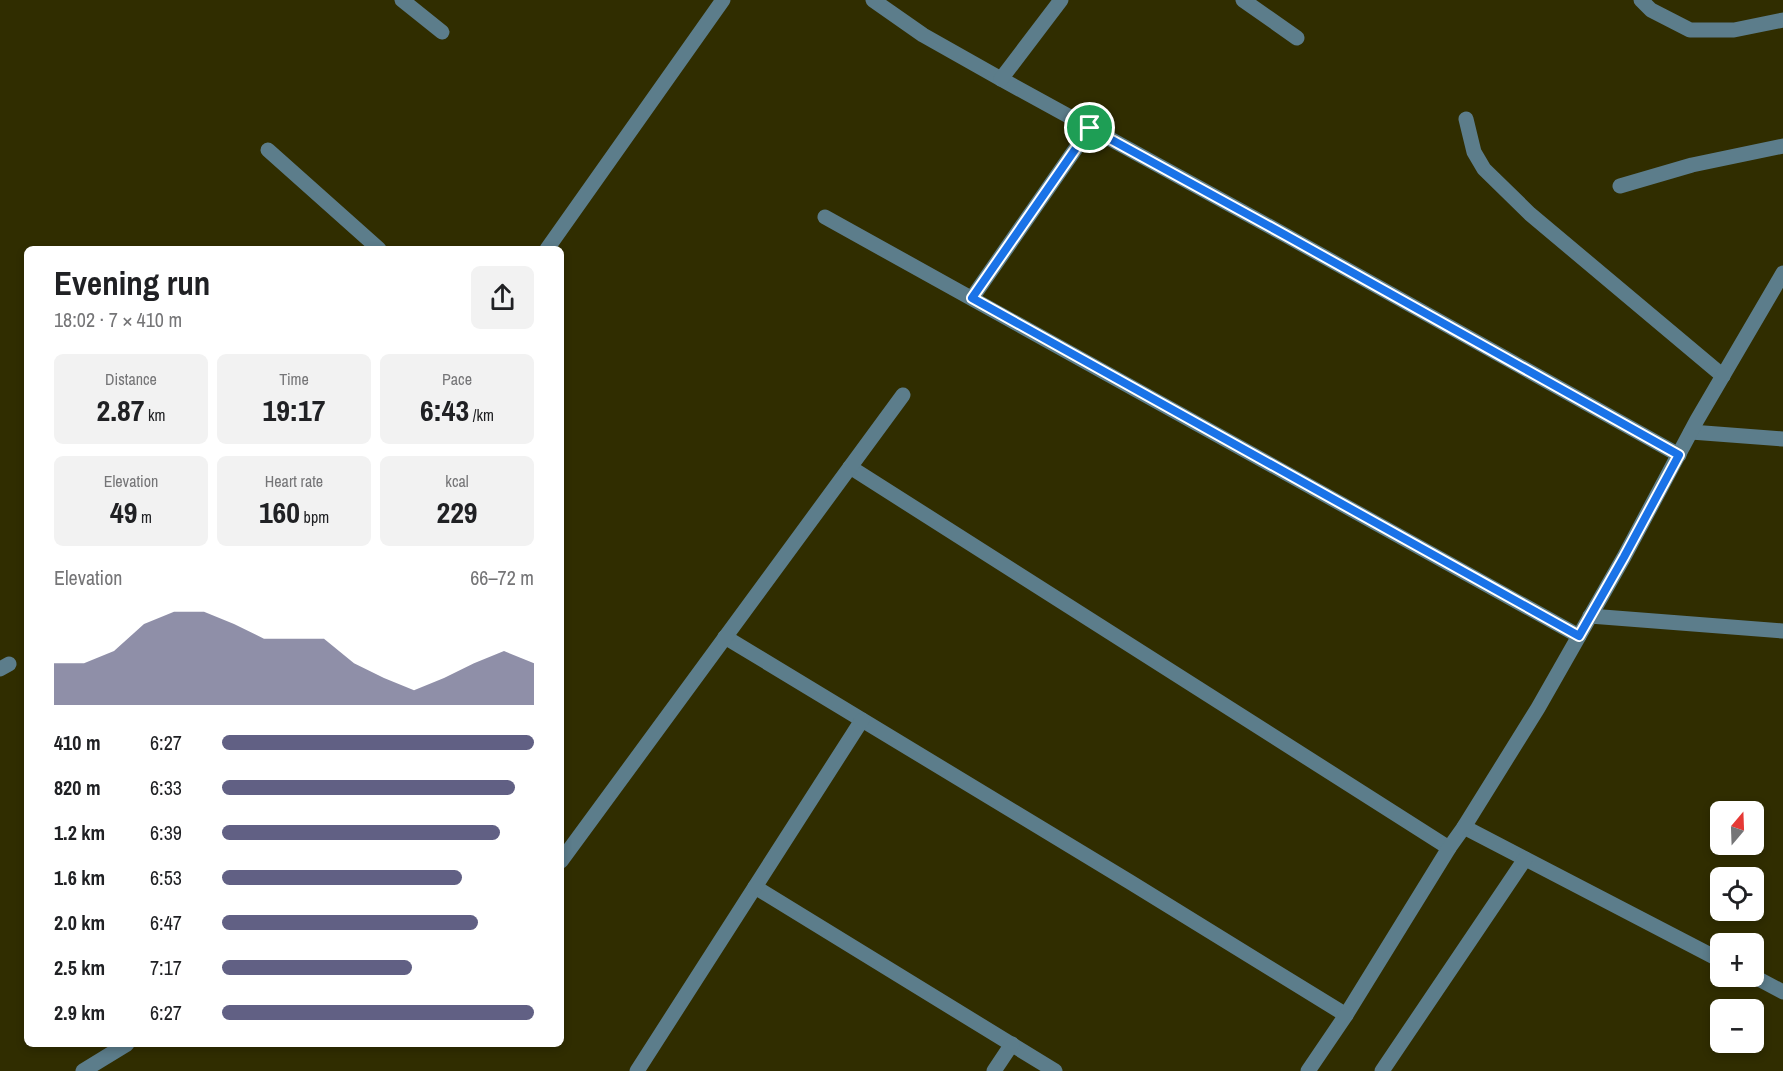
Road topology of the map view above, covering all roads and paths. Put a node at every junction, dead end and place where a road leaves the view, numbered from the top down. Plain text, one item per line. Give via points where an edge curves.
1 (402, 0) edge
2 (723, 0) edge
3 (1061, 0) edge
4 (1243, 0) edge
5 (1641, 0) edge
6 (878, 4) edge
7 (1783, 20) edge
8 (442, 32) dead end
9 (1297, 38) dead end
10 (1000, 79) junction
11 (1466, 119) dead end
12 (1090, 128) junction
13 (1783, 146) edge
14 (268, 150) dead end
15 (1620, 186) dead end
16 (825, 217) dead end
17 (376, 246) edge
18 (549, 246) edge
19 (1783, 273) edge
20 (972, 298) junction
21 (1723, 376) junction
22 (903, 395) dead end
23 (1691, 432) junction
24 (1783, 439) edge
25 (1679, 455) junction
26 (850, 467) junction
27 (1590, 616) junction
28 (1783, 632) edge
29 (1579, 636) junction
30 (725, 637) junction
31 (862, 720) junction
32 (1464, 827) junction
33 (1449, 848) junction
34 (564, 857) edge
35 (1526, 859) junction
36 (755, 886) junction
37 (1710, 955) edge
38 (1764, 982) edge
39 (1783, 992) edge
40 (1346, 1015) junction
41 (1012, 1044) junction
42 (123, 1047) edge
43 (82, 1071) edge
44 (637, 1071) edge
45 (994, 1071) edge
46 (1055, 1071) edge
47 (1308, 1071) edge
48 (1382, 1071) edge

1 - 8 street
2 - 18 street
3 - 10 street
4 - 9 street
5 - 7 street via 1690,30 1734,30
6 - 10 street
10 - 12 street
11 - 21 street via 1474,152 1484,169 1530,214
12 - 20 street
12 - 25 street
13 - 15 street via 1692,165
14 - 17 street
16 - 20 street
19 - 21 street
20 - 29 street
21 - 23 street
22 - 26 street
23 - 24 street
23 - 25 street
25 - 27 street
26 - 30 street
26 - 33 street
27 - 28 street
27 - 29 street
29 - 32 street
30 - 31 street
30 - 34 street
31 - 36 street
31 - 40 street
32 - 33 street
32 - 35 street
33 - 40 street
35 - 37 street
35 - 48 street
36 - 41 street
36 - 44 street
38 - 39 street
40 - 47 street
41 - 45 street
41 - 46 street
42 - 43 street

